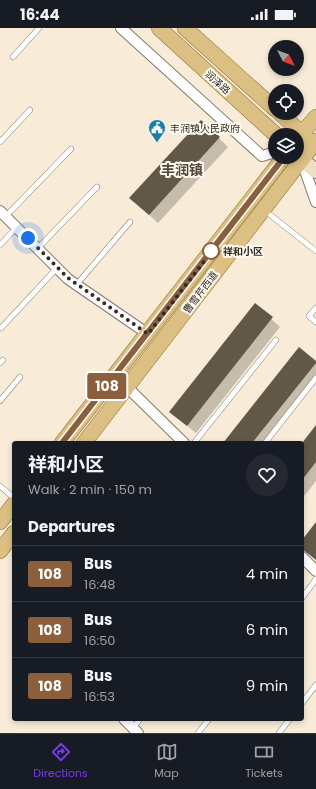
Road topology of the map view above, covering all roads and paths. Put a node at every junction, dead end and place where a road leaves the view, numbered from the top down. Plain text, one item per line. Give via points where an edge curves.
1 (39, 28) edge
2 (121, 28) edge
3 (159, 28) edge
4 (185, 28) edge
5 (13, 57) dead end
6 (268, 103) edge
7 (30, 110) dead end
8 (316, 116) edge
9 (286, 120) edge
10 (268, 128) edge
11 (293, 128) edge
12 (304, 131) edge
13 (304, 138) edge
14 (0, 142) edge
15 (315, 144) edge
16 (71, 149) dead end
17 (304, 152) edge
18 (268, 154) edge
19 (304, 160) edge
20 (279, 164) edge
21 (294, 164) edge
22 (302, 164) edge
23 (316, 171) edge
24 (97, 187) dead end
25 (316, 202) edge
26 (263, 210) junction
27 (3, 213) edge
28 (130, 222) dead end
29 (18, 227) junction
30 (0, 245) edge
31 (38, 248) junction
32 (316, 251) edge
33 (57, 268) junction
34 (77, 284) junction
35 (316, 308) edge
36 (316, 322) edge
37 (1, 328) dead end
38 (148, 334) junction
39 (276, 340) dead end
40 (20, 376) dead end
41 (316, 378) edge
42 (128, 388) junction
43 (0, 401) edge
44 (64, 441) edge
45 (86, 441) edge
46 (182, 441) edge
47 (196, 441) edge
48 (267, 441) edge
49 (0, 486) edge
50 (12, 496) edge
51 (12, 507) edge
52 (0, 522) edge
53 (12, 536) edge
54 (0, 551) edge
55 (304, 559) edge
56 (316, 571) edge
57 (316, 579) edge
58 (304, 595) edge
59 (316, 685) edge
60 (304, 700) edge
61 (126, 721) edge
62 (207, 721) edge
63 (288, 721) edge
64 (135, 730) edge
65 (198, 733) edge
66 (279, 733) edge

1 - 5 lane
2 - 18 street via 262,156
3 - 10 main road, 润泽路
4 - 6 main road, 润泽路
7 - 14 lane
8 - 12 main road
9 - 11 main road
13 - 15 main road
15 - 17 main road, 曹雪芹西道
16 - 27 lane
19 - 23 main road
20 - 38 main road, 曹雪芹西道
21 - 26 main road, 曹雪芹西道
22 - 25 street
24 - 31 lane
26 - 32 lane
26 - 42 main road, 曹雪芹西道
27 - 29 street
28 - 34 lane
29 - 30 lane
29 - 31 street
31 - 33 street
33 - 34 street
33 - 37 lane
34 - 38 street
35 - 36 lane via 309,316
38 - 44 main road, 曹雪芹西道
39 - 47 lane
40 - 43 lane
41 - 48 lane
42 - 45 main road, 曹雪芹西道
42 - 46 street
49 - 50 lane
51 - 52 main road
53 - 54 main road
55 - 56 street
57 - 58 lane
59 - 60 lane
61 - 64 street
62 - 65 lane
63 - 66 lane

